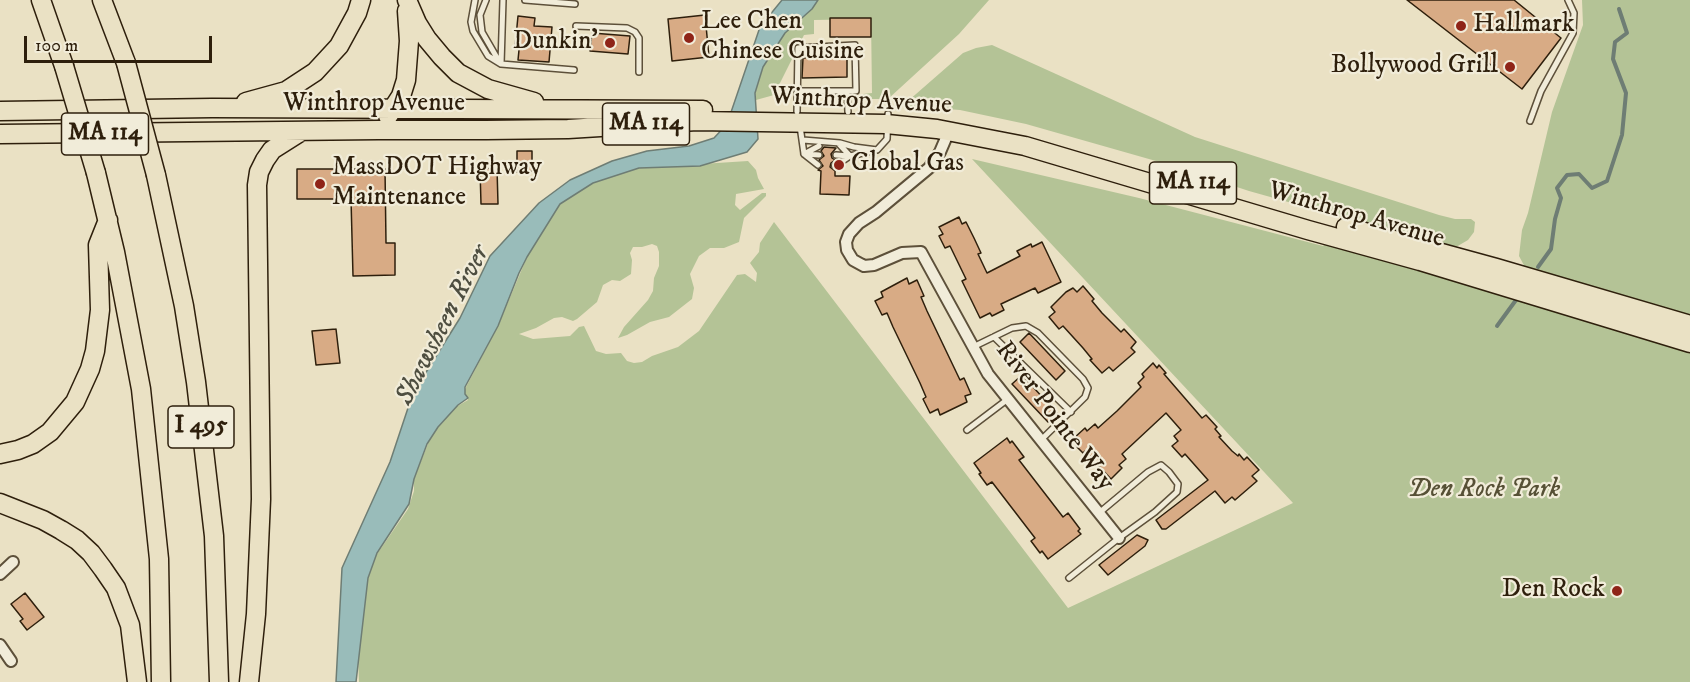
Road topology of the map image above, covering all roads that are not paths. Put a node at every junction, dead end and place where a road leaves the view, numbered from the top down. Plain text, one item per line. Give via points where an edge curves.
1 (41, 0) edge
2 (102, 0) edge
3 (114, 0) edge
4 (361, 0) edge
5 (406, 0) edge
6 (475, 0) edge
7 (486, 0) edge
8 (503, 0) edge
9 (525, 0) edge
10 (1568, 0) edge
11 (575, 4) dead end
12 (576, 26) dead end
13 (126, 63) junction
14 (501, 64) junction
15 (574, 70) dead end
16 (639, 72) dead end
17 (797, 91) junction
18 (847, 91) junction
19 (212, 108) junction
20 (559, 108) junction
21 (393, 109) junction
22 (0, 111) edge
23 (724, 116) junction
24 (798, 117) junction
25 (847, 118) junction
26 (887, 119) junction
27 (1530, 121) dead end
28 (950, 126) junction
29 (378, 129) junction
30 (302, 131) junction
31 (0, 134) edge
32 (803, 140) junction
33 (837, 145) junction
34 (819, 146) dead end
35 (877, 150) junction
36 (804, 154) junction
37 (819, 155) dead end
38 (836, 155) dead end
39 (850, 156) junction
40 (818, 165) dead end
41 (835, 166) dead end
42 (108, 220) junction
43 (1690, 325) edge
44 (994, 337) junction
45 (1690, 343) edge
46 (973, 347) junction
47 (1008, 399) junction
48 (1071, 411) junction
49 (967, 430) dead end
50 (1041, 440) junction
51 (0, 454) edge
52 (0, 502) edge
53 (1099, 513) junction
54 (1119, 538) junction
55 (12, 562) dead end
56 (0, 574) edge
57 (1069, 578) dead end
58 (0, 645) edge
59 (11, 661) dead end
60 (136, 682) edge
61 (161, 682) edge
62 (219, 682) edge
63 (249, 682) edge

1 - 42 highway, I 495, bridge
2 - 13 highway, I 495
3 - 13 highway
4 - 19 highway via 339,46 306,79 263,99
5 - 20 highway via 428,39 458,73 501,94
5 - 21 highway via 406,80
6 - 14 lane via 473,32 488,56
7 - 14 lane via 480,15 482,32
8 - 14 lane
9 - 11 lane
10 - 27 lane via 1574,13 1573,33 1541,91
12 - 16 lane via 627,28 635,32 639,38
13 - 62 highway, I 495, bridge via 156,175 196,382 214,536
14 - 15 lane
17 - 18 lane
17 - 18 lane via 798,48 855,45 856,91
17 - 24 lane
18 - 25 lane
19 - 21 highway, Winthrop Avenue / MA 114
19 - 22 highway, Winthrop Avenue / MA 114
20 - 21 highway, Winthrop Avenue / MA 114
20 - 23 highway, Winthrop Avenue / MA 114
21 - 29 highway
23 - 24 highway, Winthrop Avenue / MA 114
23 - 29 highway, Winthrop Avenue / MA 114 via 556,129
24 - 25 highway, Winthrop Avenue / MA 114
24 - 32 lane
25 - 26 highway, Winthrop Avenue / MA 114
26 - 28 highway, Winthrop Avenue / MA 114
26 - 35 lane via 887,139
28 - 43 highway, Winthrop Avenue / MA 114 via 999,129 1049,142
28 - 45 highway, Winthrop Avenue / MA 114 via 1429,263
28 - 46 street, River Pointe Way via 929,168 859,223 846,242 853,260 864,266 902,253 921,252
29 - 30 highway, Winthrop Avenue / MA 114
30 - 31 highway, Winthrop Avenue / MA 114
30 - 63 highway via 272,150 259,172 257,185 261,499
32 - 33 lane
32 - 36 lane
33 - 35 lane
33 - 39 lane
34 - 36 lane
35 - 39 lane
36 - 37 lane
36 - 40 lane
38 - 39 lane
39 - 41 lane
42 - 51 highway via 98,245 100,310 95,351 75,402 50,432 33,444
42 - 61 highway, I 495 via 141,389 159,558
44 - 46 lane
44 - 48 lane
44 - 48 lane via 1026,326 1038,333 1088,388
46 - 47 street, River Pointe Way
47 - 49 lane
47 - 50 street, River Pointe Way
48 - 50 lane
50 - 53 street, River Pointe Way
52 - 60 highway via 69,535 103,569 116,588 130,625
53 - 54 street, River Pointe Way
53 - 54 lane via 1148,472 1161,465 1170,472 1178,484 1177,492
54 - 57 lane
55 - 56 street
58 - 59 street

